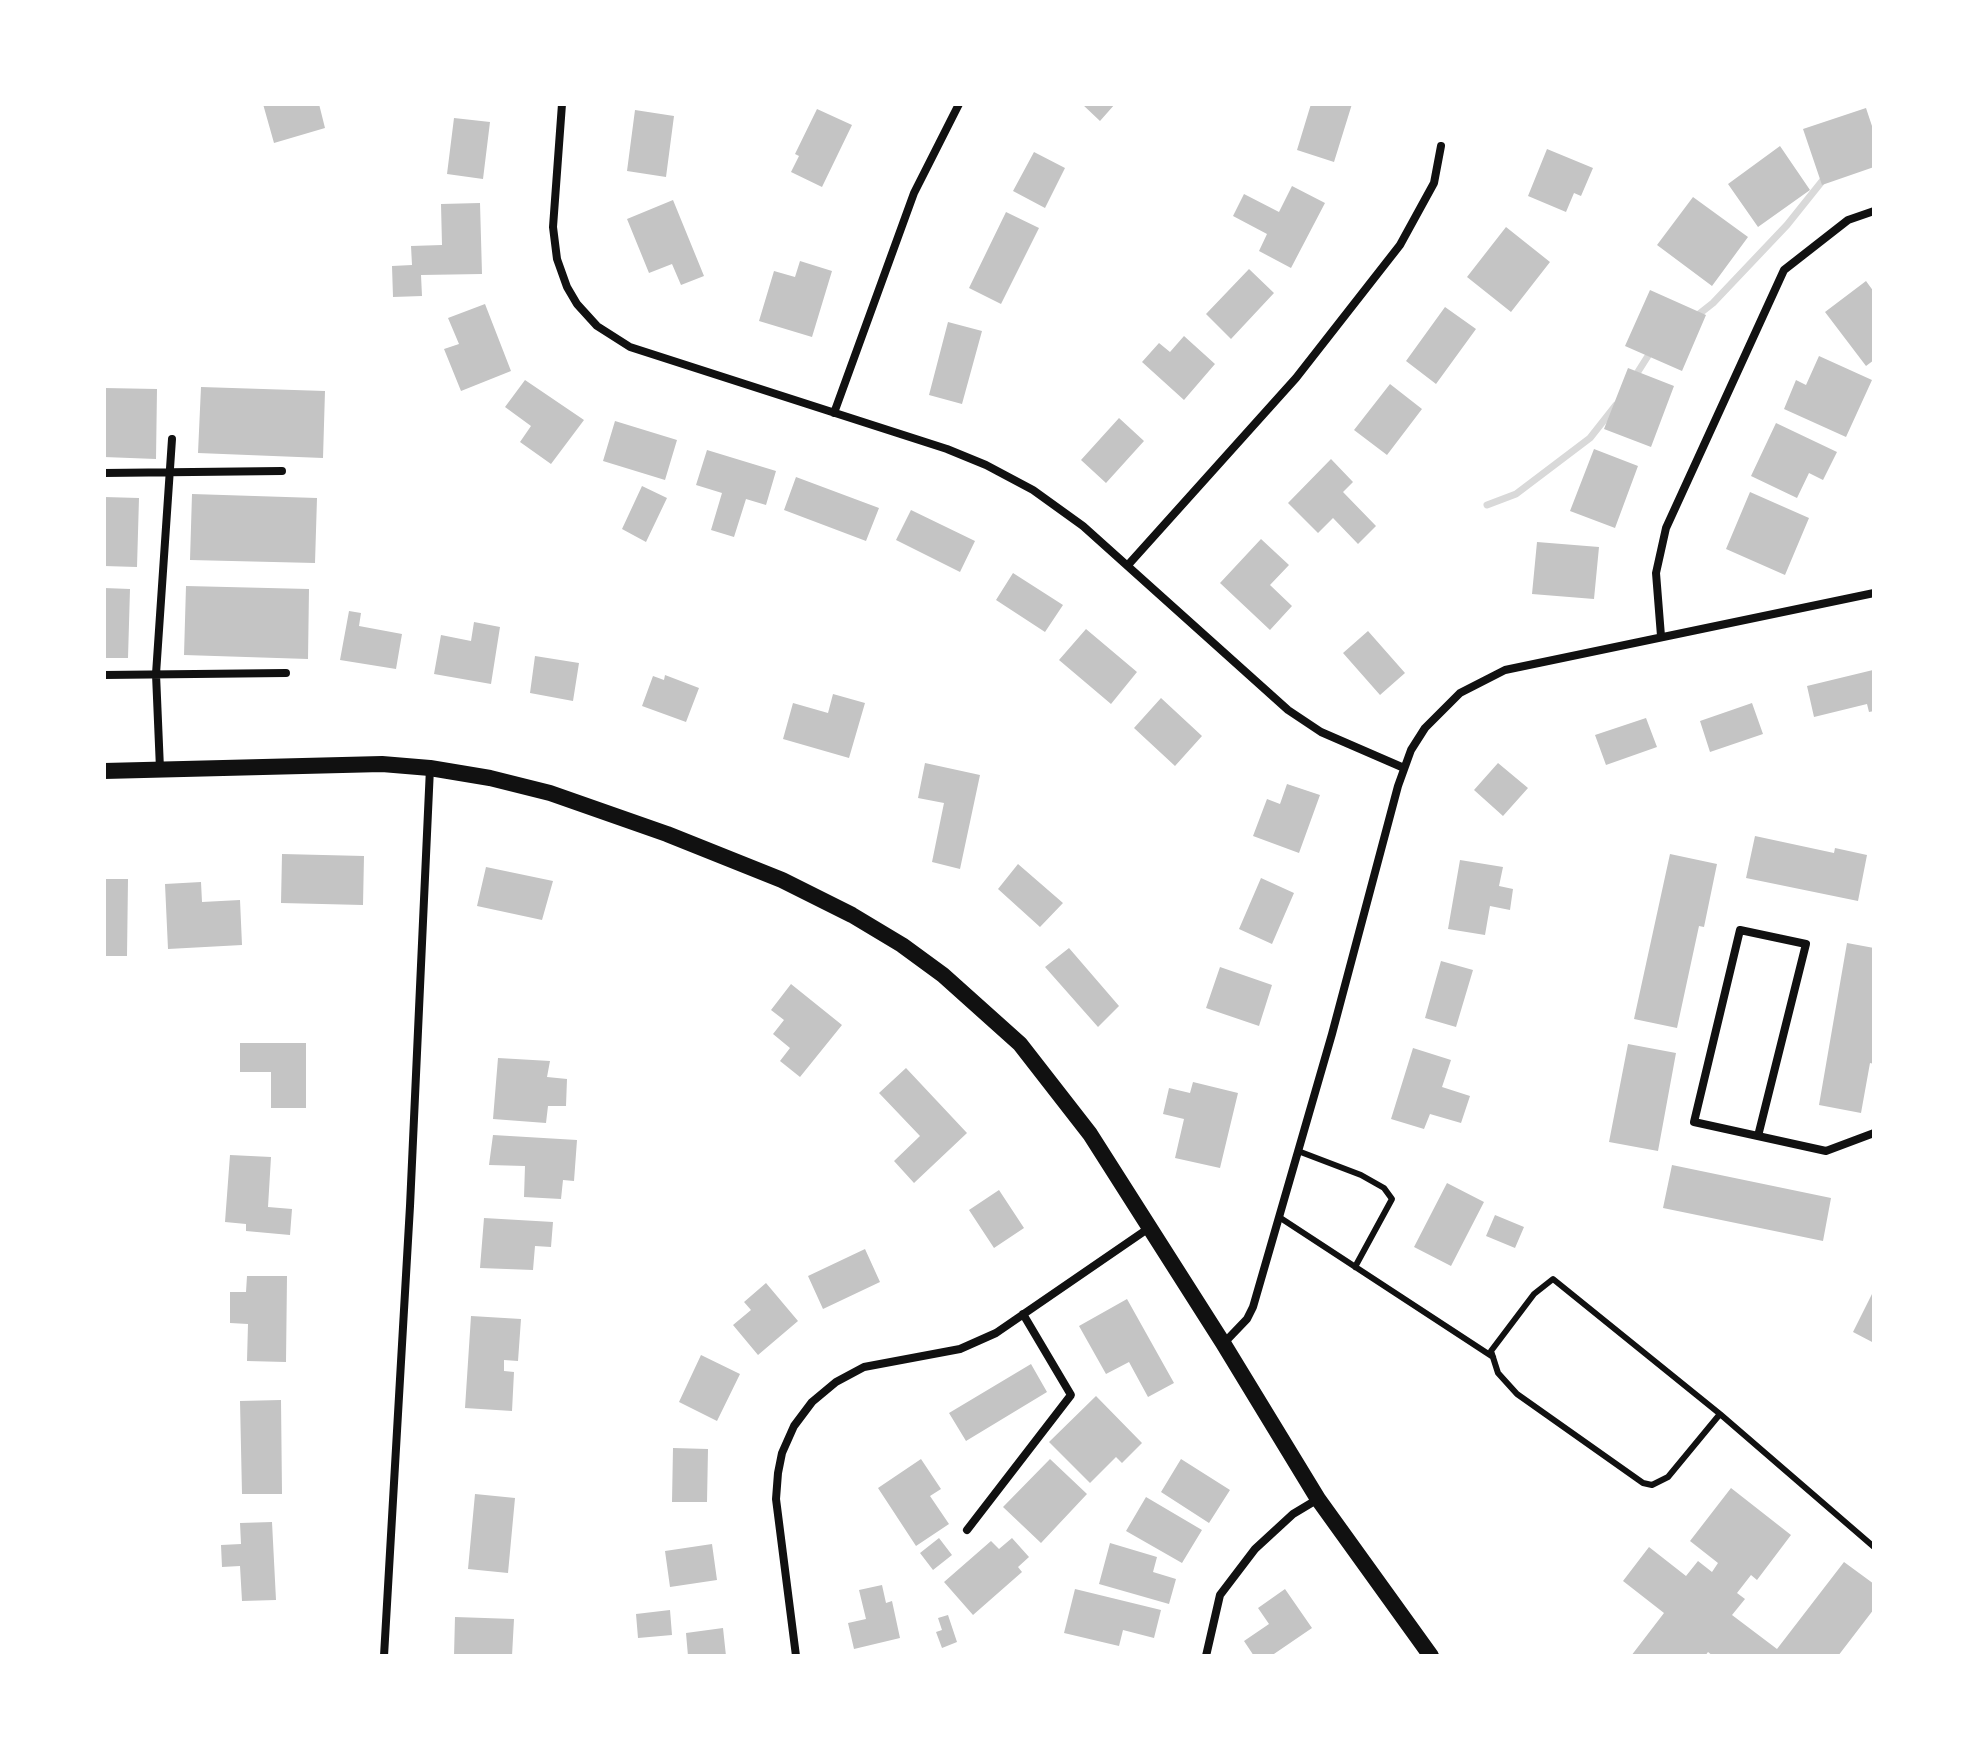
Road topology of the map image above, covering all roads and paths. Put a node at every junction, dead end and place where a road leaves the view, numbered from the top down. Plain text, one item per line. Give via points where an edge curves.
1 (562, 104) edge
2 (959, 104) edge
3 (1441, 146) dead end
4 (1874, 211) edge
5 (834, 413) junction
6 (172, 439) dead end
7 (282, 471) dead end
8 (169, 472) junction
9 (104, 473) edge
10 (1128, 565) junction
11 (1874, 593) edge
12 (1661, 636) junction
13 (286, 673) dead end
14 (156, 674) junction
15 (104, 675) edge
16 (430, 768) junction
17 (1404, 768) junction
18 (160, 769) junction
19 (104, 771) edge
20 (1874, 1133) edge
21 (1758, 1136) junction
22 (1298, 1151) junction
23 (1279, 1217) junction
24 (1149, 1228) junction
25 (1355, 1267) junction
26 (1023, 1314) junction
27 (1223, 1343) junction
28 (1493, 1357) junction
29 (1720, 1414) junction
30 (1318, 1499) junction
31 (967, 1530) dead end
32 (1874, 1547) edge
33 (384, 1656) edge
34 (796, 1656) edge
35 (1206, 1656) edge
36 (1431, 1656) edge

1 - 5 street via 553,227 567,287 587,315 630,347
2 - 5 street via 914,193
3 - 10 street via 1434,183 1400,245 1296,378
4 - 12 street via 1848,220 1784,270 1666,528 1656,573
5 - 10 street via 986,465 1033,490
6 - 8 street
7 - 8 street
8 - 9 street
8 - 14 street
10 - 17 street via 1288,710 1321,732
11 - 12 street
12 - 17 street via 1505,670 1482,680 1460,693 1425,728
13 - 14 street
14 - 15 street
14 - 18 street
16 - 18 main road via 382,764
16 - 24 main road via 550,793 667,834 782,880 902,945 982,1008 1037,1063
16 - 33 street
17 - 22 street
18 - 19 main road
20 - 21 street via 1826,1151
21 - 21 street via 1694,1122 1740,930 1806,944
22 - 23 street
22 - 25 lane via 1361,1175 1392,1199
23 - 25 lane
23 - 27 street via 1253,1307
24 - 26 street
24 - 27 main road
25 - 28 lane
26 - 31 street via 1071,1395
26 - 34 street via 960,1349 864,1367 812,1402 794,1426 782,1453 776,1499
27 - 30 main road
28 - 29 lane via 1498,1373 1517,1394 1643,1483 1652,1485 1668,1477
28 - 29 lane via 1491,1351 1534,1294 1553,1279
29 - 32 lane
30 - 35 street via 1255,1549 1220,1595
30 - 36 main road

